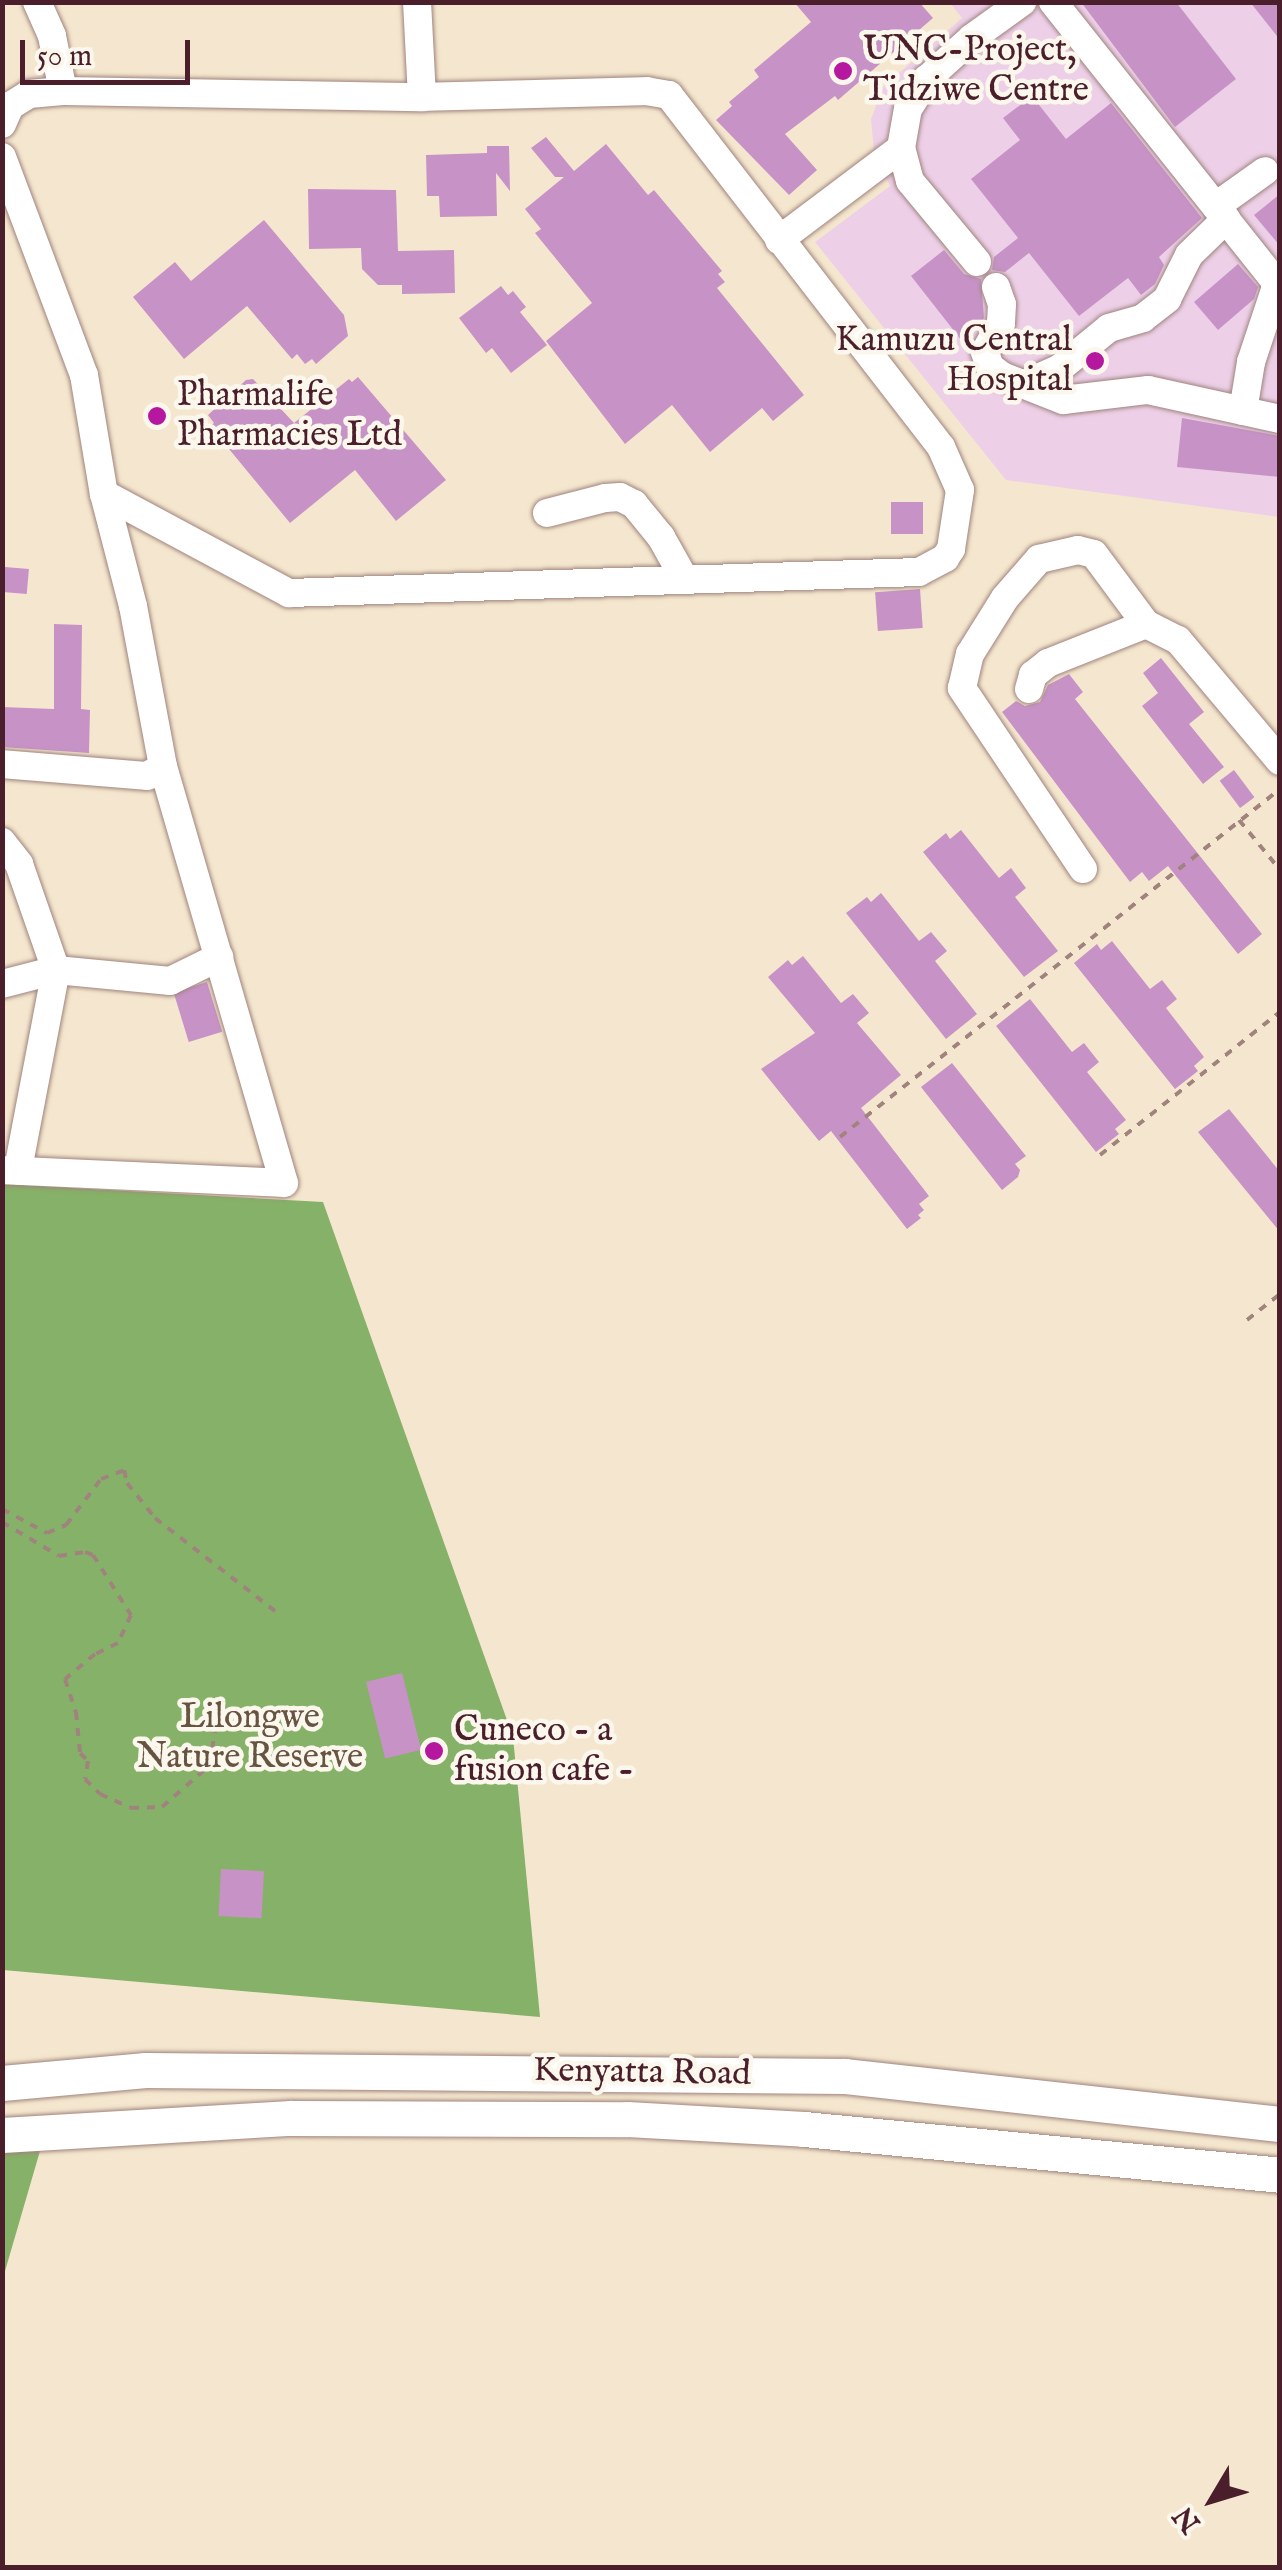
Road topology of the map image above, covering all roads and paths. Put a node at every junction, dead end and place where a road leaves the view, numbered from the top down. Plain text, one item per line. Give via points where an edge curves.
1 (37, 2) edge
2 (417, 2) edge
3 (1022, 2) edge
4 (1053, 2) edge
5 (63, 90) junction
6 (422, 97) junction
7 (2, 124) edge
8 (901, 148) junction
9 (2, 157) edge
10 (1265, 171) dead end
11 (1221, 213) junction
12 (779, 240) junction
13 (977, 262) dead end
14 (1278, 285) edge
15 (996, 287) dead end
16 (1027, 383) junction
17 (1243, 411) junction
18 (1280, 419) edge
19 (104, 494) junction
20 (547, 513) dead end
21 (685, 580) junction
22 (1146, 624) junction
23 (1029, 689) dead end
24 (1280, 761) edge
25 (2, 764) edge
26 (163, 767) junction
27 (1280, 788) edge
28 (1239, 820) junction
29 (2, 842) edge
30 (1083, 869) dead end
31 (1280, 870) edge
32 (220, 957) junction
33 (56, 970) junction
34 (2, 984) edge
35 (1280, 1012) edge
36 (840, 1138) dead end
37 (1100, 1155) dead end
38 (10, 1170) edge
39 (1280, 1294) edge
40 (1247, 1320) dead end
41 (2, 1509) edge
42 (2, 1522) edge
43 (275, 1611) dead end
44 (219, 1701) dead end
45 (2, 2083) edge
46 (1280, 2124) edge
47 (2, 2134) edge
48 (1280, 2175) edge

1 - 5 street
2 - 6 street
3 - 8 street via 928,80 908,109
4 - 11 street
5 - 6 street
5 - 7 street via 28,94 10,106
6 - 12 street via 669,95
8 - 12 street
8 - 13 street via 910,181
9 - 19 street via 84,376
10 - 11 street
11 - 14 street
11 - 16 street via 1189,255 1168,299
12 - 21 street via 954,469 960,490 951,549 919,572
14 - 17 street via 1251,362
15 - 16 street via 1001,323 985,352 1002,376
16 - 17 street via 1063,400 1148,390
17 - 18 street
19 - 21 street via 289,593
19 - 26 street
20 - 21 street via 620,497 662,537
22 - 23 street via 1048,664 1032,676
22 - 24 street via 1178,640
22 - 30 street via 1094,554 1056,552 1024,572 964,672 968,701
25 - 26 street via 147,776
26 - 32 street
27 - 28 path
28 - 31 path
28 - 36 path
29 - 33 street via 19,864
32 - 33 street via 170,981
32 - 38 street via 284,1183
33 - 34 street
33 - 38 street
35 - 37 path
39 - 40 path
41 - 43 path via 47,1533 66,1525 101,1479 124,1470 155,1518
42 - 44 path via 59,1556 93,1555 131,1615 118,1642 65,1679 80,1753 88,1761 85,1779 100,1794 131,1808 162,1807 210,1766
45 - 46 main road, Kenyatta Road via 145,2070 845,2076
47 - 48 main road, Kenyatta Road via 352,2117 627,2119 804,2129

